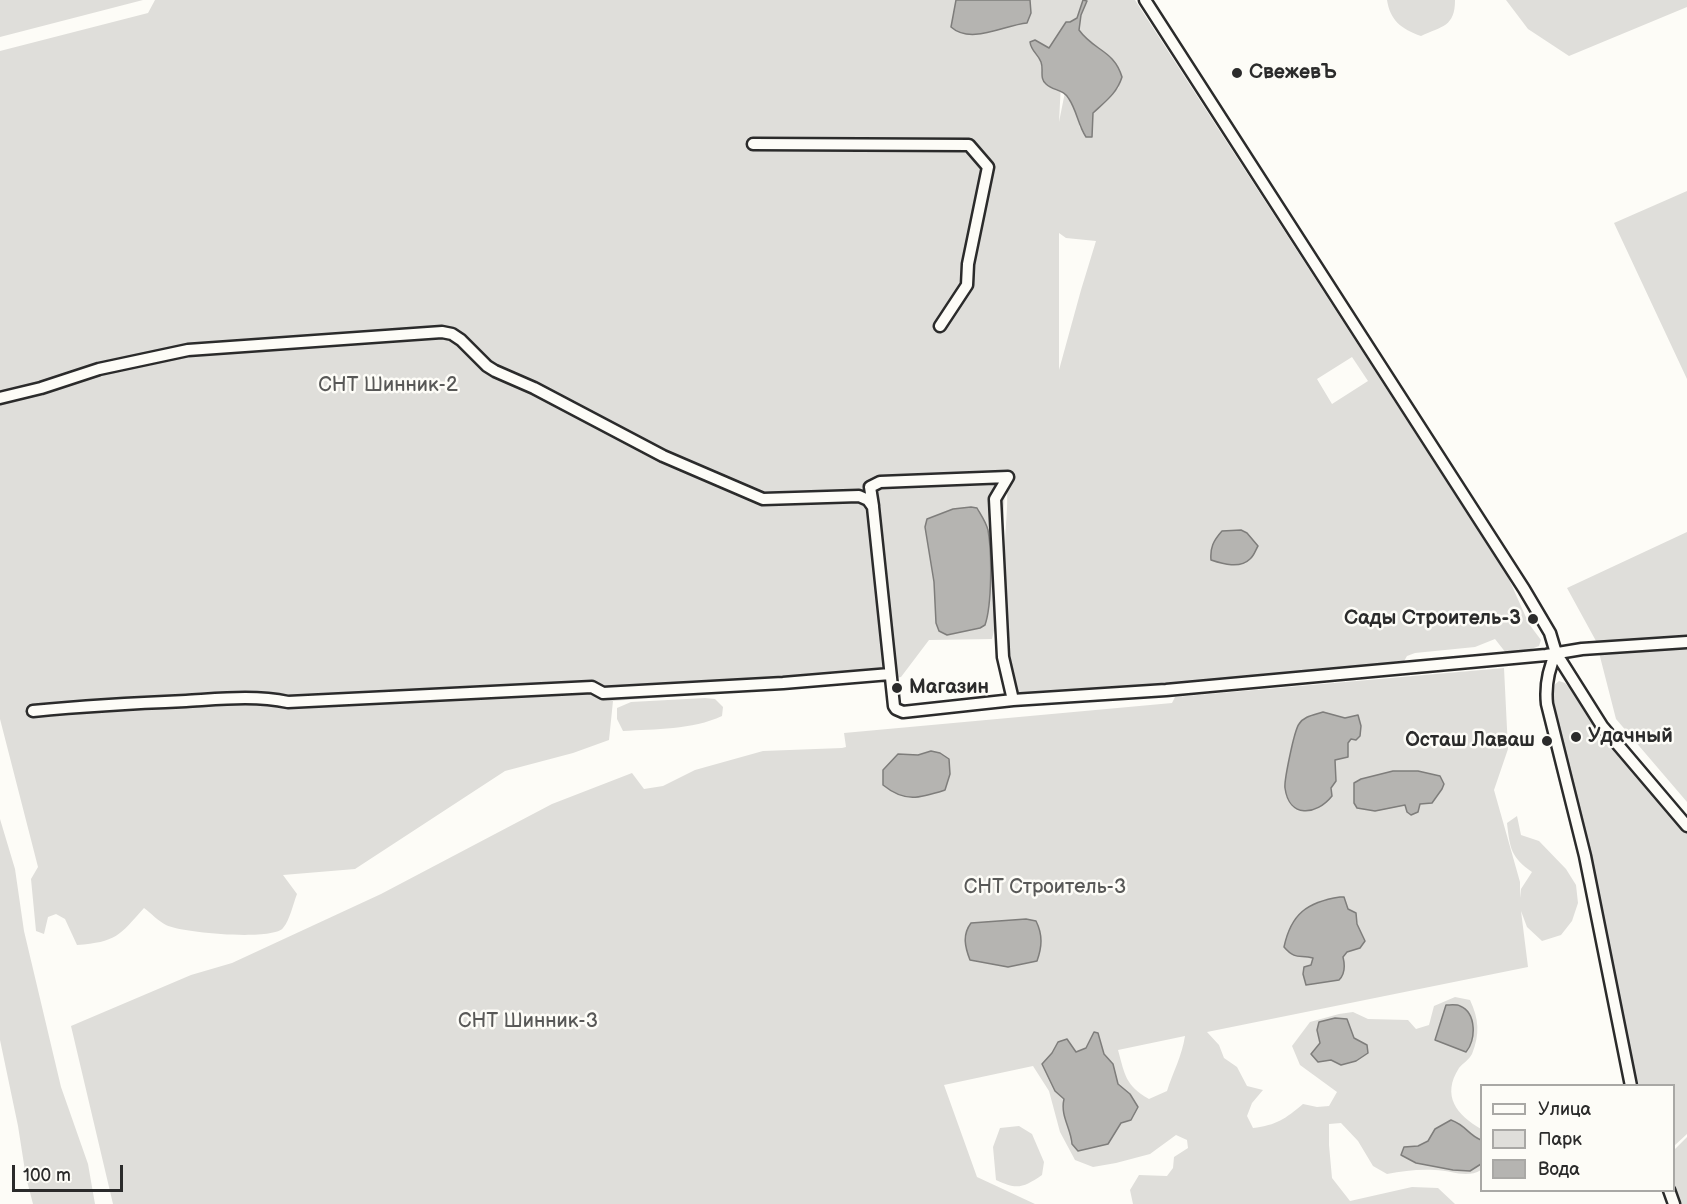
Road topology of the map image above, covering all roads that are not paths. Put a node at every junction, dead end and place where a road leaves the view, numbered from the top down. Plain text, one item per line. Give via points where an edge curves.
1 (1145, 0) edge
2 (753, 144) dead end
3 (940, 326) dead end
4 (0, 398) edge
5 (873, 507) junction
6 (1687, 642) edge
7 (1556, 653) junction
8 (890, 674) junction
9 (1013, 700) junction
10 (33, 711) dead end
11 (1687, 826) edge
12 (1632, 1084) edge

1 - 7 street via 1524,589 1551,633
2 - 3 street via 969,146 988,167 967,285
4 - 5 street via 99,369 188,350 442,332 461,340 495,371 663,456 757,497 858,496
5 - 8 street
5 - 9 street via 870,487 880,482 1008,477 995,499 1003,657
6 - 7 street
7 - 9 street via 1166,690
7 - 11 street via 1602,726
7 - 12 street via 1546,682 1547,704 1585,856
8 - 9 street via 894,706 903,712
8 - 10 street via 603,693 592,687 288,702 236,699 101,704

